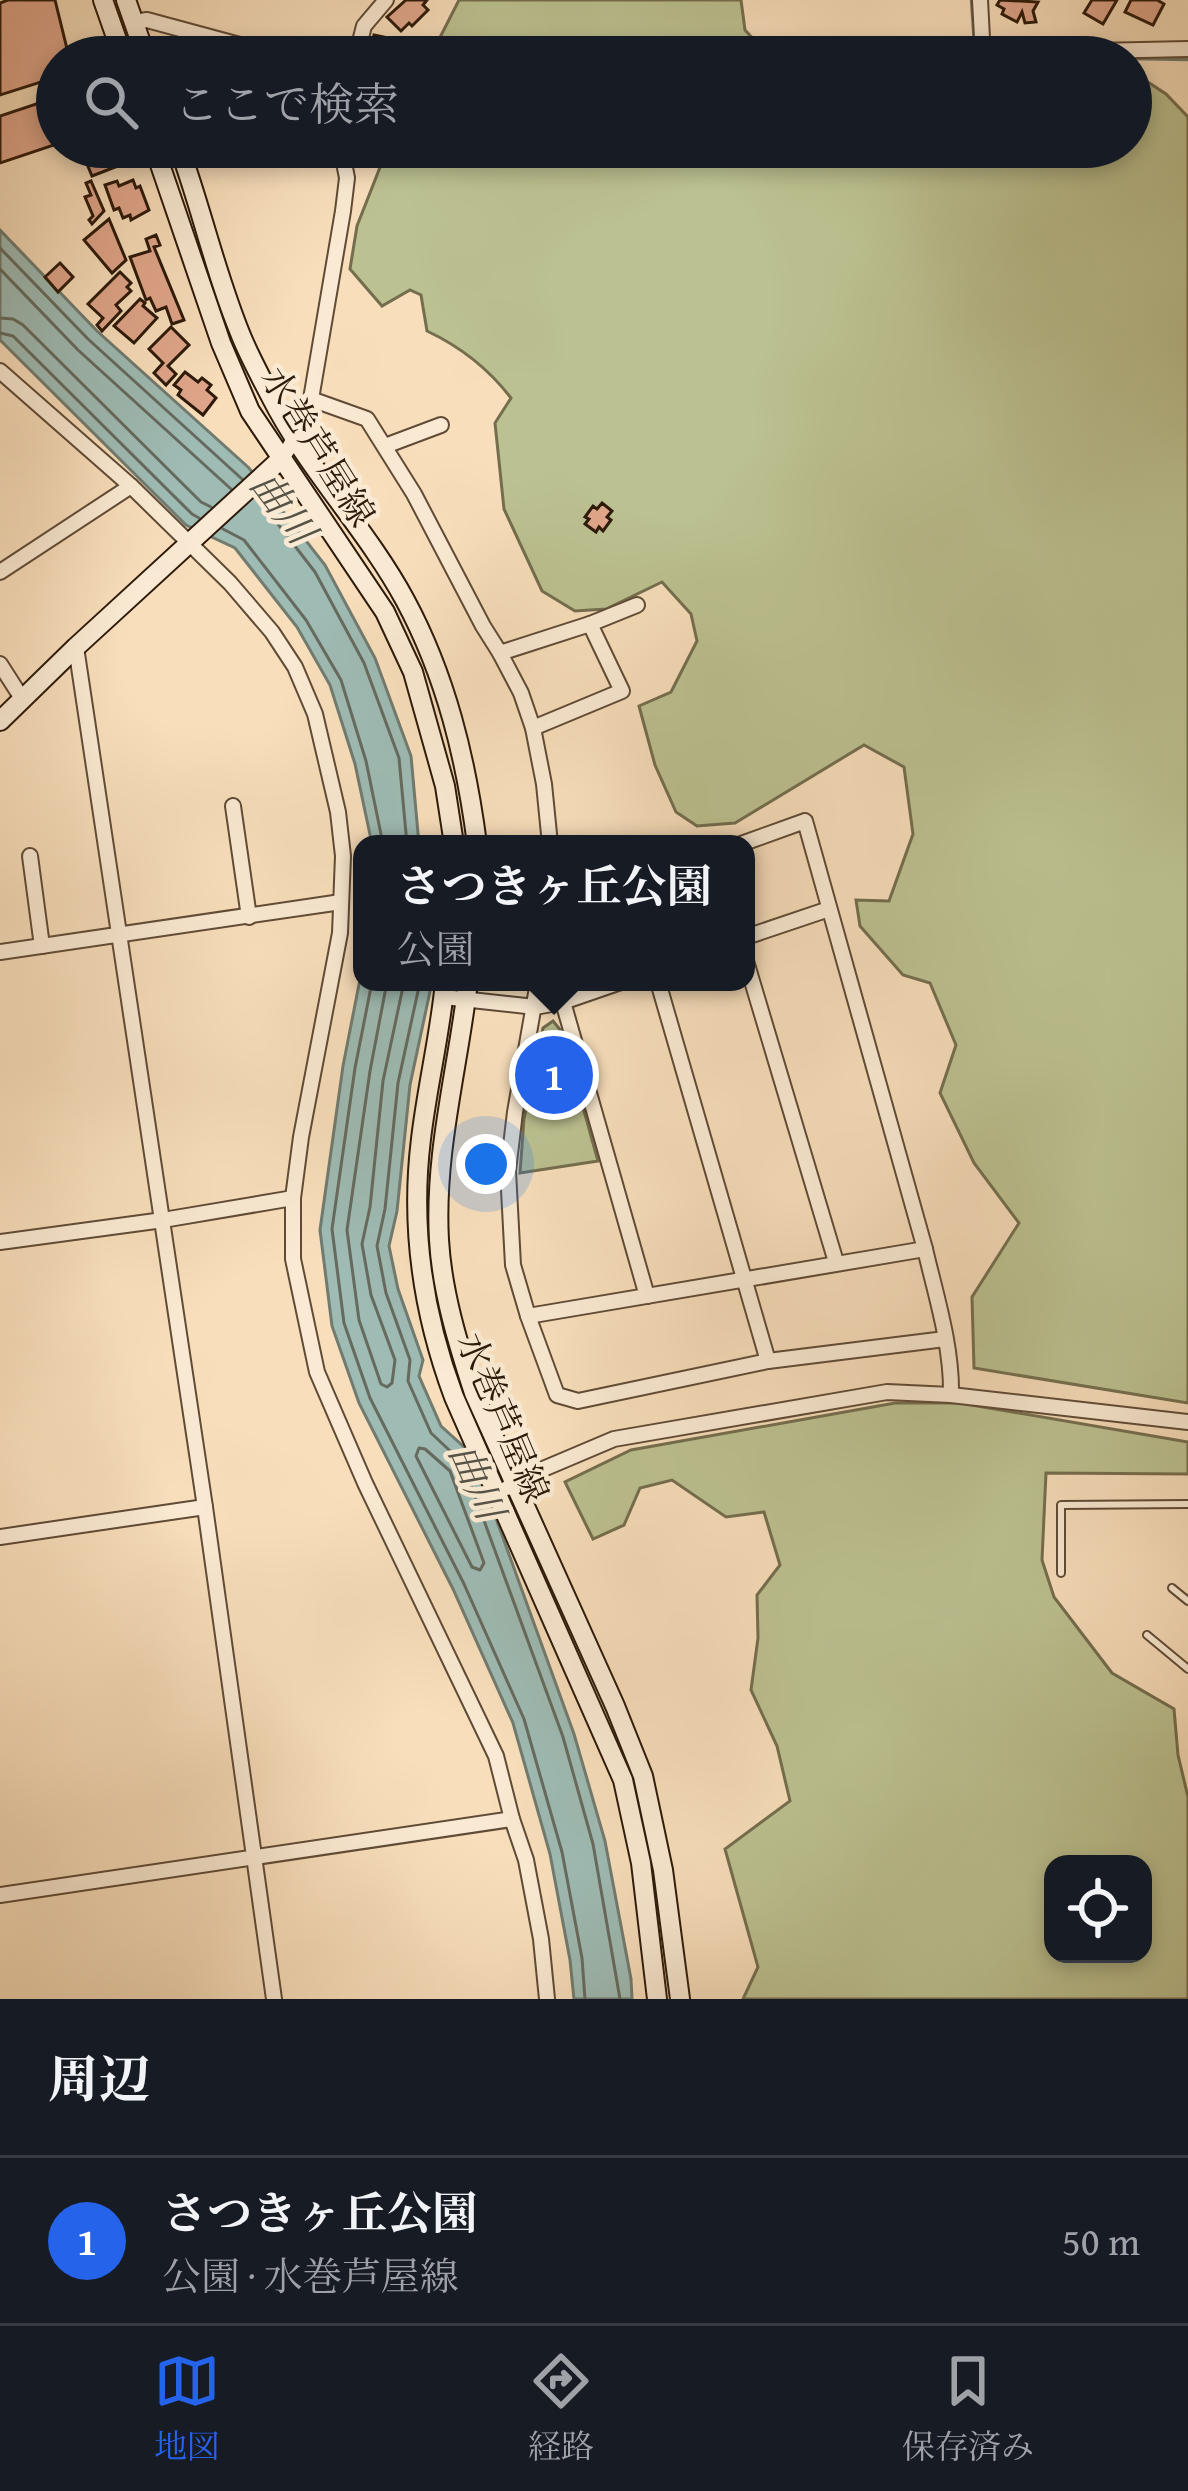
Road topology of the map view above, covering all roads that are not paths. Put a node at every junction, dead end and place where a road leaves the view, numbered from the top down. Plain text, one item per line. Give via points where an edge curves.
1 (103, 0) edge
2 (126, 0) edge
3 (386, 0) edge
4 (980, 0) edge
5 (134, 22) junction
6 (116, 36) edge
7 (139, 36) edge
8 (197, 36) edge
9 (361, 36) edge
10 (982, 36) edge
11 (1188, 50) edge
12 (1152, 51) edge
13 (160, 168) edge
14 (186, 168) edge
15 (345, 168) edge
16 (0, 370) edge
17 (311, 399) junction
18 (441, 425) dead end
19 (295, 442) junction
20 (385, 446) junction
21 (274, 465) junction
22 (131, 486) junction
23 (193, 540) junction
24 (0, 572) edge
25 (637, 605) dead end
26 (590, 624) junction
27 (76, 647) junction
28 (500, 653) junction
29 (0, 664) edge
30 (23, 700) junction
31 (0, 721) edge
32 (533, 728) junction
33 (233, 806) dead end
34 (453, 835) edge
35 (476, 835) edge
36 (549, 835) edge
37 (755, 839) edge
38 (30, 856) dead end
39 (341, 902) junction
40 (829, 909) junction
41 (249, 917) junction
42 (121, 934) junction
43 (755, 934) edge
44 (42, 946) junction
45 (0, 952) edge
46 (445, 991) edge
47 (467, 991) edge
48 (537, 991) edge
49 (595, 991) edge
50 (661, 991) edge
51 (755, 991) edge
52 (563, 1002) junction
53 (535, 1007) junction
54 (292, 1198) junction
55 (163, 1220) junction
56 (0, 1242) edge
57 (925, 1249) junction
58 (836, 1262) junction
59 (742, 1279) junction
60 (647, 1296) junction
61 (528, 1316) junction
62 (945, 1339) junction
63 (768, 1360) junction
64 (951, 1395) junction
65 (1188, 1422) edge
66 (507, 1488) junction
67 (1188, 1504) edge
68 (205, 1507) junction
69 (0, 1537) edge
70 (1061, 1573) dead end
71 (1172, 1588) dead end
72 (1188, 1601) edge
73 (1147, 1635) dead end
74 (1188, 1670) edge
75 (512, 1819) junction
76 (253, 1859) junction
77 (0, 1895) edge
78 (274, 1999) edge
79 (548, 1999) edge
80 (657, 1999) edge
81 (680, 1999) edge

1 - 6 main road
2 - 5 main road
3 - 9 street
4 - 10 street
5 - 7 main road
5 - 8 street
11 - 12 street
13 - 21 main road, 水巻芦屋線
14 - 19 main road, 水巻芦屋線 via 241,337
15 - 17 street
16 - 22 street
17 - 19 street
17 - 20 street via 367,419
18 - 20 street
19 - 21 street
19 - 35 main road, 水巻芦屋線 via 405,600 454,721
20 - 28 street
21 - 23 main road
21 - 34 main road, 水巻芦屋線 via 386,612 413,672
22 - 23 street
22 - 24 street
23 - 27 main road
23 - 39 street via 272,632 315,714 338,812
25 - 26 street
26 - 28 street
26 - 32 street via 622,691
27 - 30 main road
27 - 42 street
28 - 32 street
29 - 30 street
30 - 31 main road
32 - 36 street
33 - 41 street
37 - 40 street via 805,821
38 - 44 street
39 - 41 street
39 - 54 street
40 - 43 street
40 - 57 street
41 - 42 street
42 - 44 street
42 - 55 street
44 - 45 street
46 - 66 main road, 水巻芦屋線 via 417,1189 424,1297 454,1397
47 - 53 street
47 - 66 main road, 水巻芦屋線 via 443,1142 439,1240 460,1350
48 - 53 street
49 - 52 street
50 - 59 street
51 - 58 street
52 - 53 street
52 - 60 street
53 - 61 street via 508,1171 513,1265
54 - 55 street
54 - 75 street via 293,1259 317,1372 496,1756
55 - 56 street
55 - 68 street
57 - 58 street
57 - 62 street
58 - 59 street
59 - 60 street
59 - 63 street
60 - 61 street
61 - 63 street via 557,1395 578,1401
62 - 63 street
62 - 64 street
64 - 65 street
64 - 66 street via 887,1392 614,1439
66 - 80 main road, 水巻芦屋線 via 623,1780
66 - 81 main road, 水巻芦屋線 via 643,1776
67 - 70 lane via 1061,1505
68 - 69 street
68 - 76 street
71 - 72 lane
73 - 74 lane
75 - 76 street
75 - 79 street
76 - 77 street
76 - 78 street

